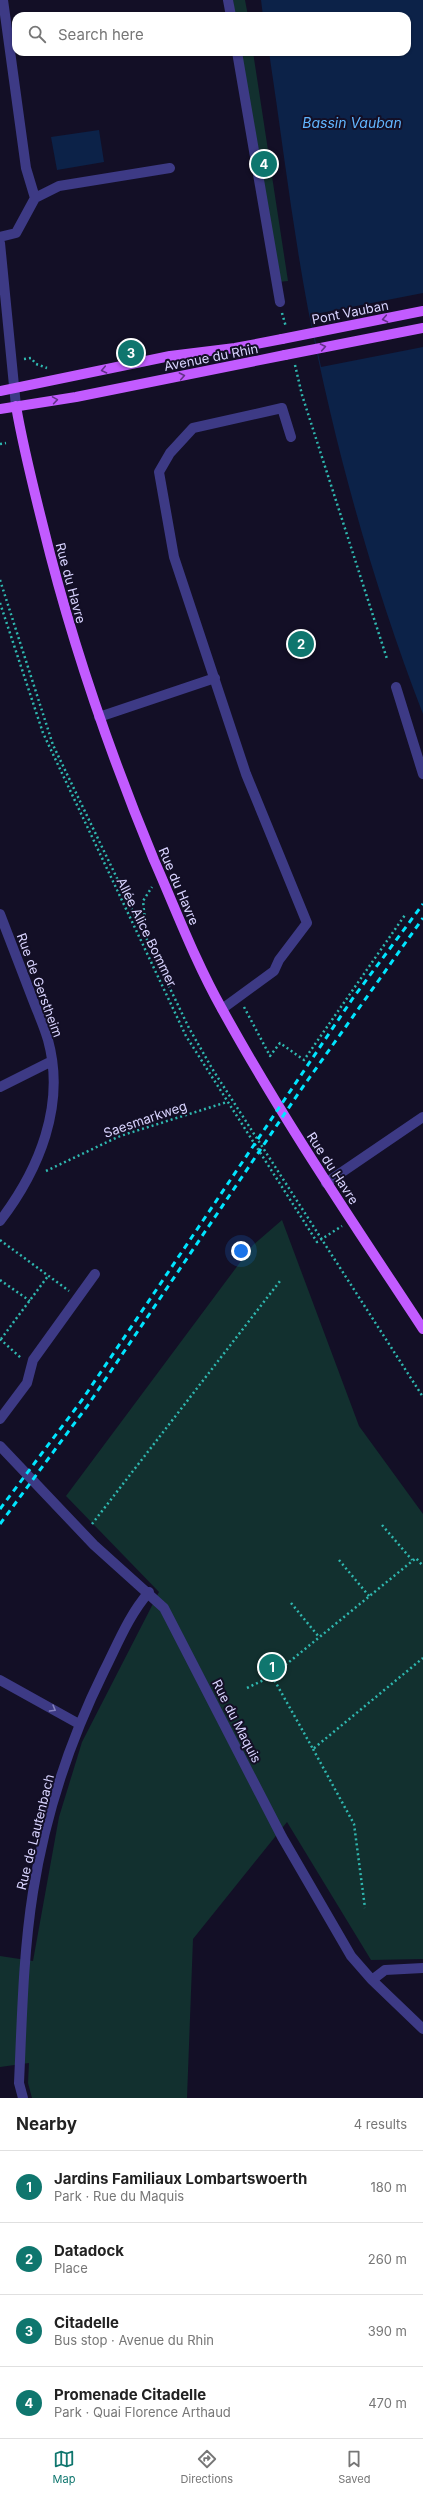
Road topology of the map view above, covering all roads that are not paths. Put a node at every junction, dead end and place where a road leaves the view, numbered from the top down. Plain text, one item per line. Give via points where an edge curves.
1 (3, 0) edge
2 (228, 0) edge
3 (230, 12) edge
4 (238, 56) edge
5 (170, 168) dead end
6 (35, 198) junction
7 (0, 237) edge
8 (0, 243) edge
9 (280, 302) road end
10 (423, 311) edge
11 (423, 328) edge
12 (285, 336) joint
13 (14, 388) junction
14 (0, 391) edge
15 (16, 406) junction
16 (0, 409) edge
17 (291, 437) dead end
18 (215, 678) junction
19 (396, 687) dead end
20 (99, 717) junction
21 (423, 774) edge
22 (0, 914) edge
23 (222, 1009) junction
24 (52, 1061) junction
25 (0, 1087) edge
26 (423, 1117) edge
27 (326, 1183) junction
28 (0, 1222) edge
29 (95, 1274) dead end
30 (423, 1329) edge
31 (0, 1419) edge
32 (0, 1446) edge
33 (149, 1592) junction
34 (0, 1680) edge
35 (79, 1724) junction
36 (423, 1968) edge
37 (372, 1980) junction
38 (423, 2029) edge
39 (23, 2098) edge

1 - 6 street via 26,168
2 - 3 street
4 - 9 street
5 - 6 street via 59,186
6 - 7 street via 16,233
8 - 13 street
10 -> 12 main road, Pont Vauban, bridge
15 -> 11 main road, Avenue du Rhin, bridge via 76,397
12 -> 13 main road, Avenue du Rhin via 235,348 170,356
13 - 14 main road, Avenue du Rhin
13 - 15 street
15 - 16 main road, Avenue du Rhin
15 - 20 main road, Rue du Havre via 21,440 54,571
17 - 18 street via 282,408 193,428 170,453 159,472 174,557
18 - 20 street
18 - 23 street via 246,774 307,923 279,960 274,971
19 - 21 street
20 - 23 main road, Rue du Havre via 159,872 200,966
22 - 24 street, Rue de Gerstheim via 48,1039
23 - 27 main road, Rue du Havre
24 - 25 street
24 - 28 street, Rue de Gerstheim via 51,1116 40,1152 20,1195
26 - 27 street
27 - 30 main road, Rue du Havre
29 - 31 street via 33,1360 27,1382
32 - 33 street, Rue du Maquis via 84,1534
33 - 35 street, Rue de Lautenbach via 134,1609
33 - 37 street, Rue du Maquis via 164,1608 282,1837 351,1956
34 -> 35 street
35 - 39 street, Rue de Lautenbach via 50,1817 33,1891 24,1959 19,2083
36 - 37 street via 385,1970
37 - 38 street, Rue du Maquis

